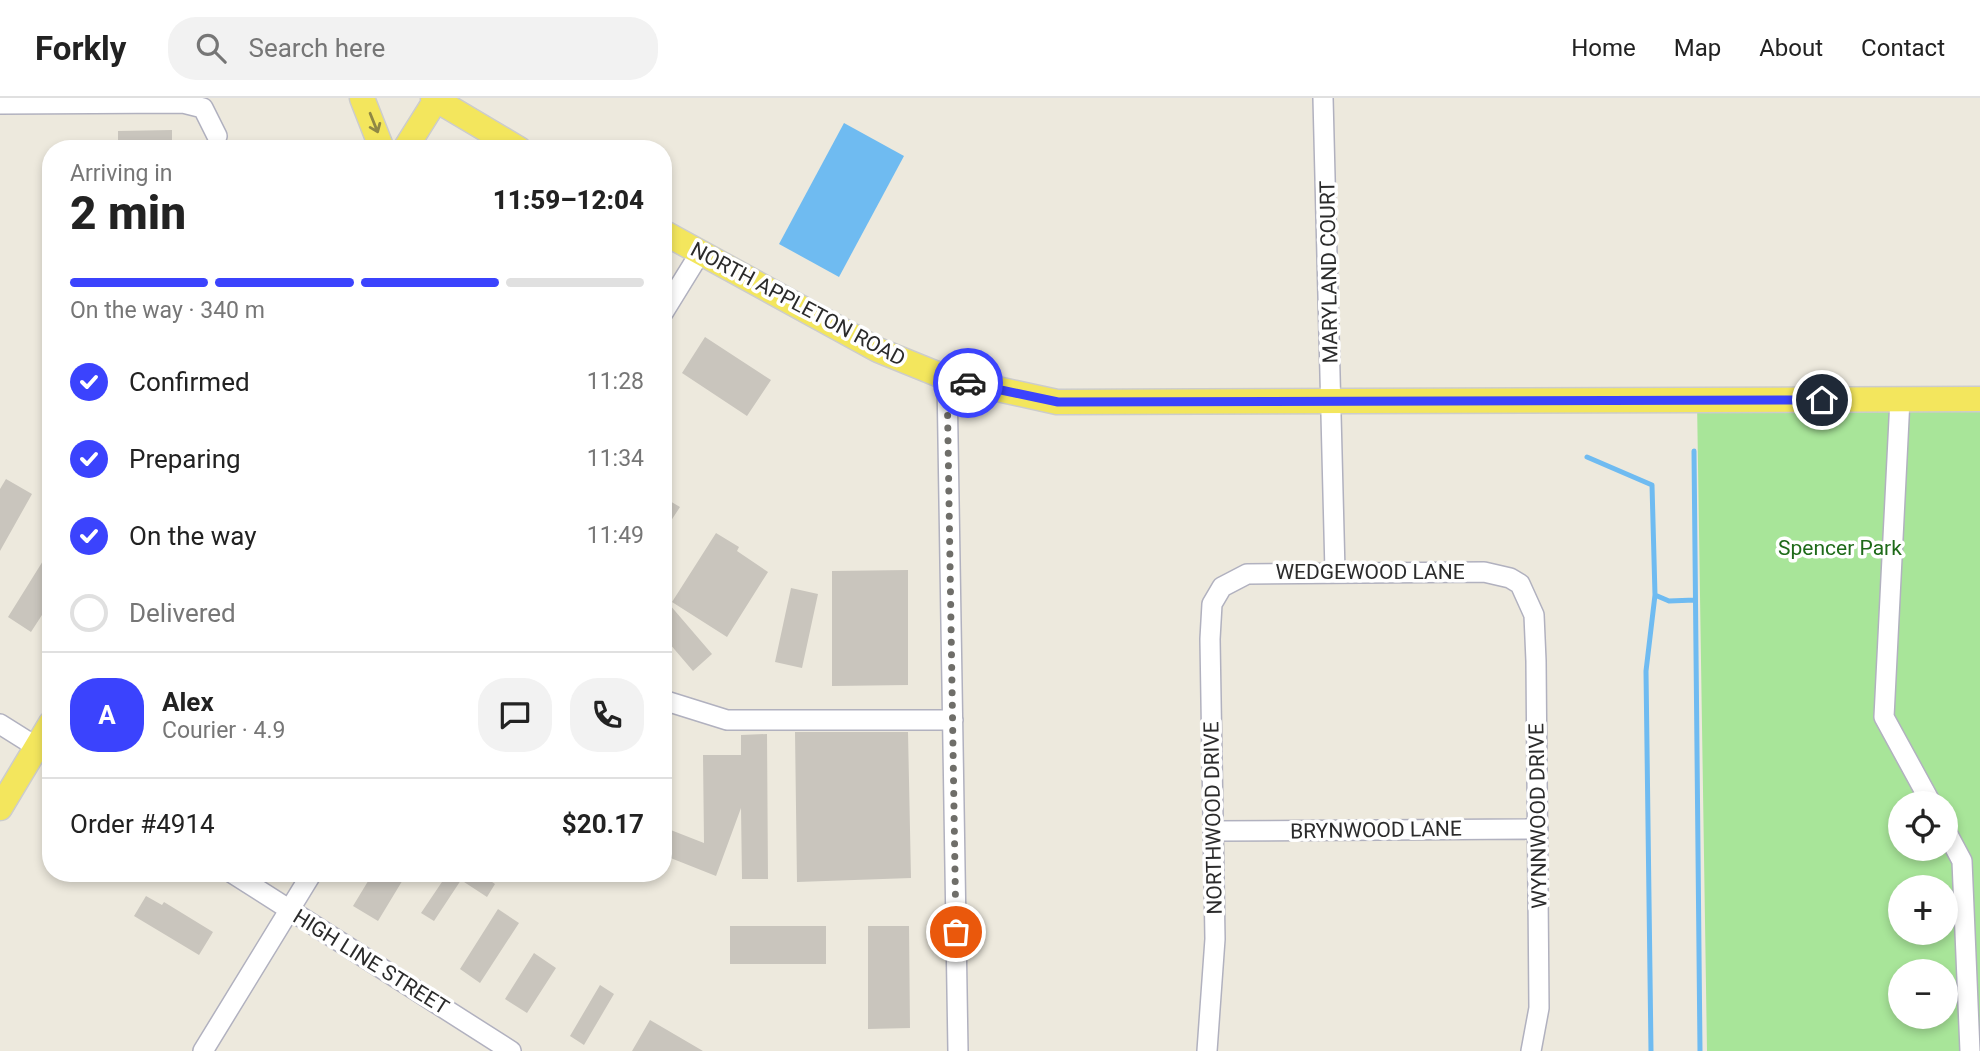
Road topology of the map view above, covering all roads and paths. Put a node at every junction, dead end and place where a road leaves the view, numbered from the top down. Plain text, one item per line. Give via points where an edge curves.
1 (362, 98) edge
2 (434, 98) edge
3 (1323, 98) edge
4 (0, 104) edge
5 (218, 136) dead end
6 (378, 140) edge
7 (410, 140) edge
8 (504, 140) edge
9 (672, 237) edge
10 (700, 253) junction
11 (672, 298) edge
12 (947, 378) junction
13 (1900, 399) junction
14 (1980, 400) edge
15 (1332, 401) junction
16 (1335, 572) junction
17 (1520, 584) joint
18 (1222, 587) joint
19 (672, 703) edge
20 (953, 720) junction
21 (0, 724) edge
22 (42, 751) edge
23 (42, 755) edge
24 (1924, 791) edge
25 (0, 808) edge
26 (1538, 828) junction
27 (1214, 831) junction
28 (1958, 854) edge
29 (246, 882) edge
30 (306, 882) edge
31 (289, 910) junction
32 (203, 1051) edge
33 (511, 1051) edge
34 (958, 1051) edge
35 (1207, 1051) edge
36 (1531, 1051) edge
37 (1970, 1051) edge

1 -> 6 main road
2 - 7 main road
2 - 8 main road
3 - 15 street, MARYLAND COURT
4 - 5 street via 183,103 202,108
9 - 10 main road, NORTH APPLETON ROAD
10 - 11 street
10 - 12 main road, NORTH APPLETON ROAD via 878,350
12 - 15 main road, NORTH APPLETON ROAD via 1058,402
12 - 20 street
13 - 14 main road, NORTH APPLETON ROAD
13 - 15 main road, NORTH APPLETON ROAD
13 - 24 street via 1884,717
15 - 16 street, MARYLAND COURT
16 - 17 street, WEDGEWOOD LANE via 1484,572
16 - 18 street, WEDGEWOOD LANE via 1247,574
17 - 26 street, WYNNWOOD DRIVE via 1534,615
18 - 27 street, NORTHWOOD DRIVE via 1212,604 1210,639
19 - 20 street via 727,720
20 - 34 street
21 - 22 street
23 - 25 main road
26 - 27 street, BRYNWOOD LANE
26 - 36 street, WYNNWOOD DRIVE via 1539,1008
27 - 35 street, NORTHWOOD DRIVE via 1215,939
28 - 37 street via 1962,861
29 - 31 street, HIGH LINE STREET
30 - 31 street
31 - 32 street
31 - 33 street, HIGH LINE STREET

